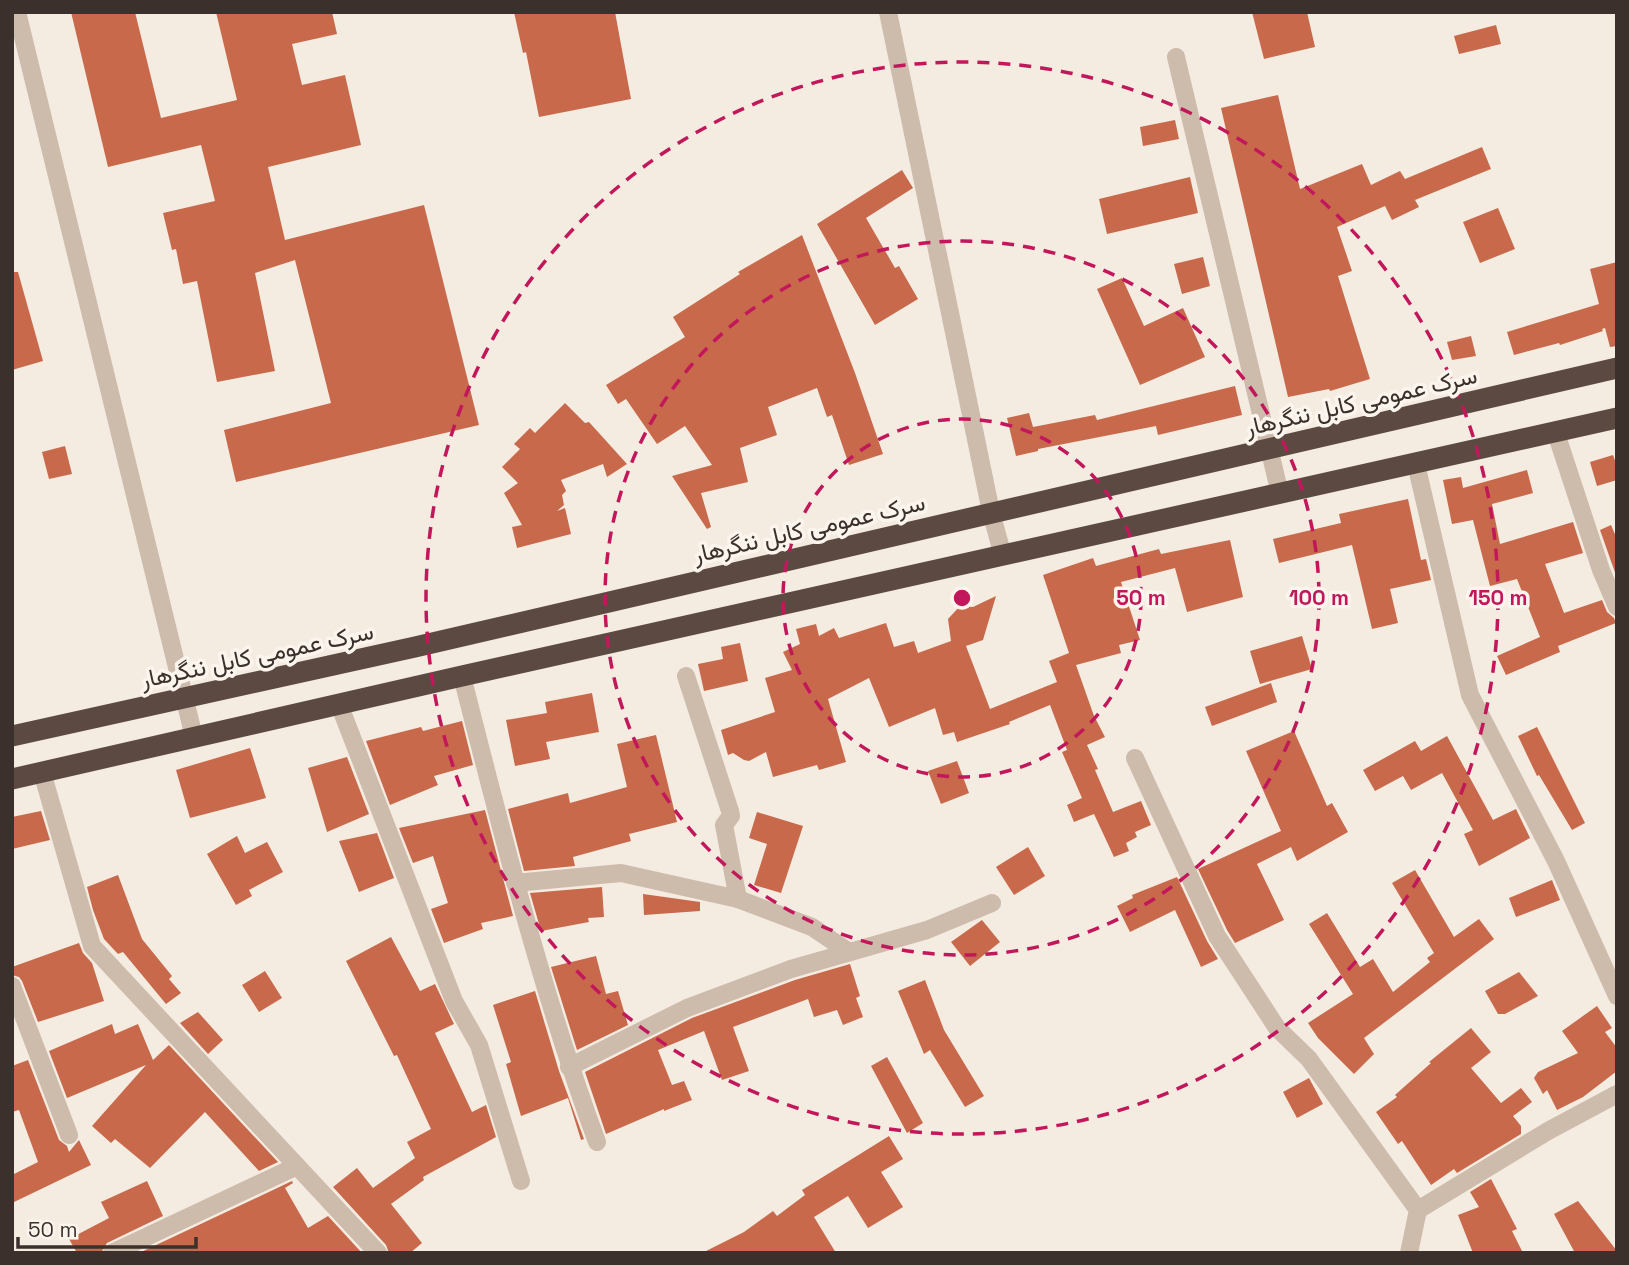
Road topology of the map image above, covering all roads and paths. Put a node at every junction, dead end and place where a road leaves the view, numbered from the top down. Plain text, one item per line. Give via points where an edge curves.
1 (17, 12) edge
2 (888, 12) edge
3 (1176, 57) dead end
4 (1617, 368) edge
5 (1617, 418) edge
6 (1556, 433) junction
7 (1269, 449) junction
8 (1416, 464) junction
9 (1280, 494) junction
10 (992, 512) junction
11 (1003, 556) junction
12 (1617, 607) edge
13 (462, 676) junction
14 (686, 676) dead end
15 (184, 697) junction
16 (339, 704) junction
17 (12, 736) edge
18 (194, 737) junction
19 (1135, 758) dead end
20 (41, 772) junction
21 (12, 779) edge
22 (515, 883) junction
23 (738, 899) junction
24 (992, 903) dead end
25 (849, 952) junction
26 (12, 986) edge
27 (1617, 996) edge
28 (569, 1067) junction
29 (1617, 1094) edge
30 (69, 1135) dead end
31 (597, 1142) dead end
32 (297, 1166) junction
33 (521, 1181) dead end
34 (1418, 1210) junction
35 (112, 1253) edge
36 (378, 1253) edge
37 (1409, 1253) edge

1 - 15 street
2 - 10 street
3 - 7 street
4 - 7 highway, سرک عمومی کابل ننگرهار
5 - 6 highway
6 - 8 highway
6 - 12 street
7 - 9 street
7 - 10 highway, سرک عمومی کابل ننگرهار
8 - 9 highway
8 - 27 street via 1470,695 1556,861
9 - 11 highway
10 - 11 street
10 - 15 highway, سرک عمومی کابل ننگرهار
11 - 13 highway
13 - 16 highway
13 - 22 street
14 - 23 street via 730,811 724,825
15 - 17 highway, سرک عمومی کابل ننگرهار
15 - 18 street
16 - 18 highway
16 - 33 street via 454,1001 478,1045
18 - 20 highway
19 - 34 street via 1217,936 1277,1028 1309,1059
20 - 21 highway
20 - 32 street via 92,946
22 - 23 street via 621,873
22 - 28 street
23 - 25 street via 812,927
24 - 25 street via 927,930
25 - 28 street via 687,1008
26 - 30 street
28 - 31 street
29 - 34 street
32 - 35 street
32 - 36 street
34 - 37 street

